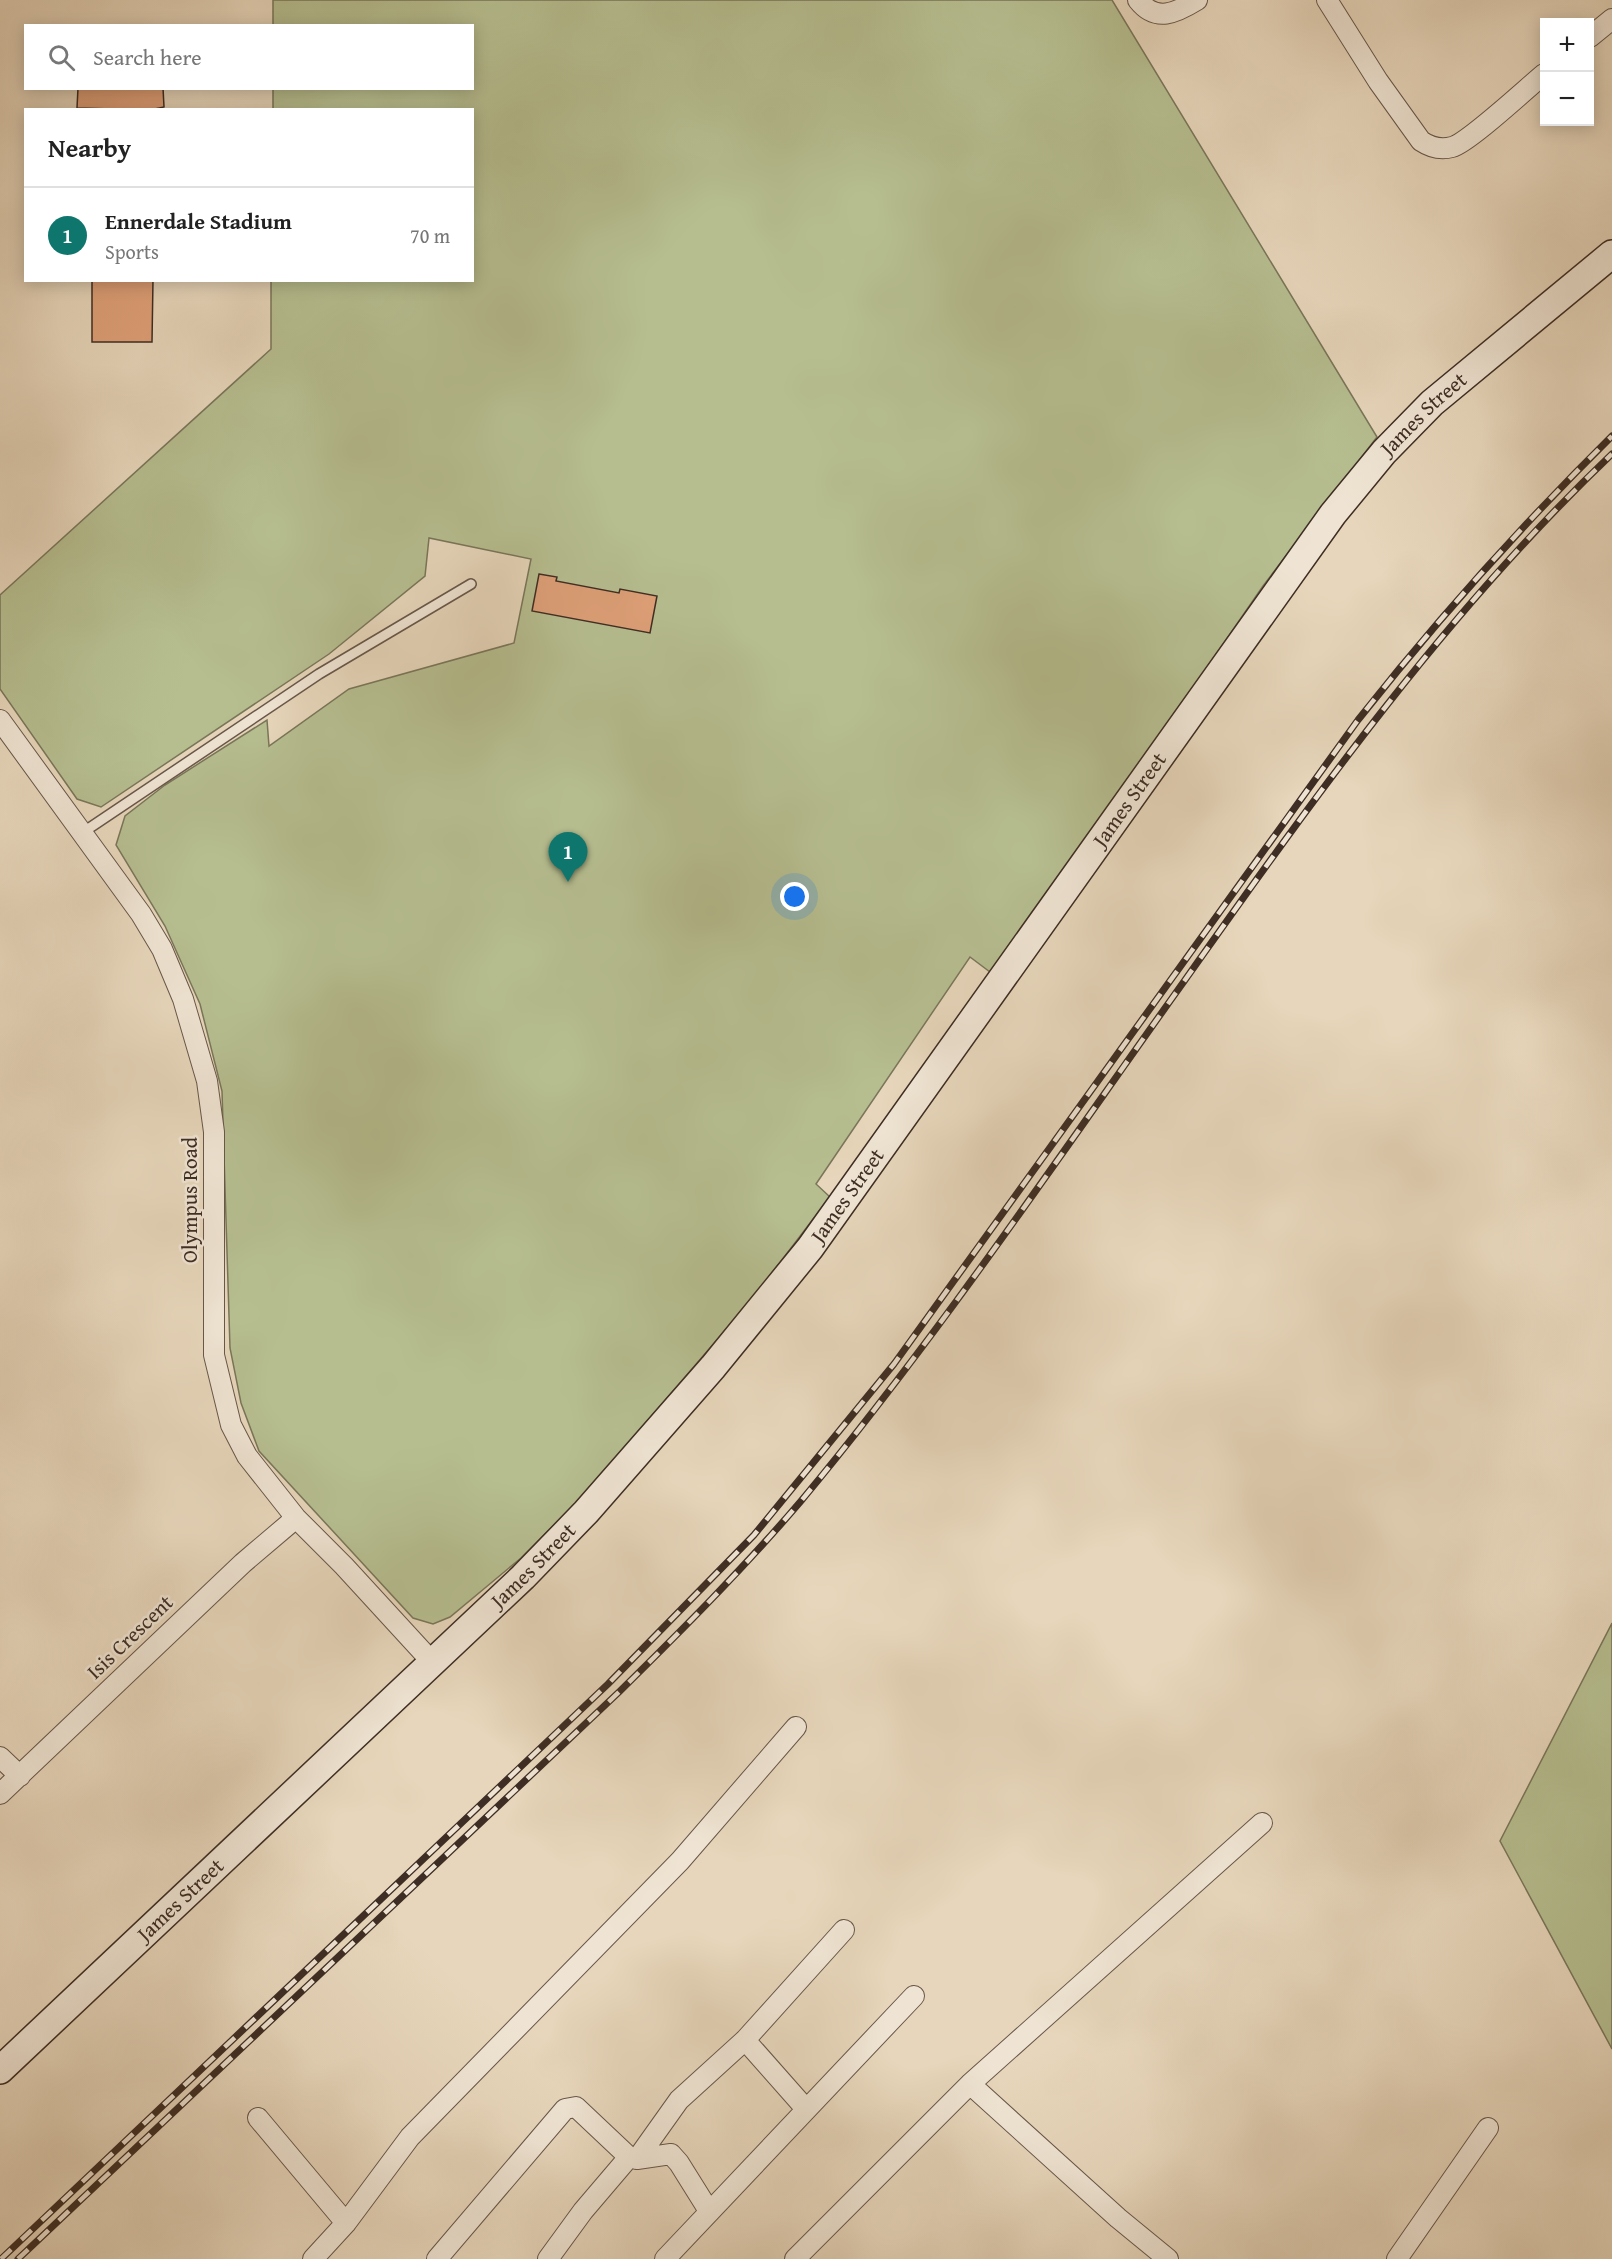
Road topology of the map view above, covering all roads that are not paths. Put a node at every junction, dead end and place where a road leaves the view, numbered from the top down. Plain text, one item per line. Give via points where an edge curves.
1 (1138, 0) edge
2 (1197, 0) edge
3 (1327, 0) edge
4 (1612, 18) edge
5 (1594, 34) edge
6 (1540, 78) edge
7 (1612, 254) edge
8 (471, 584) dead end
9 (0, 720) edge
10 (82, 833) junction
11 (296, 1518) junction
12 (433, 1664) junction
13 (796, 1727) dead end
14 (0, 1757) edge
15 (20, 1776) junction
16 (0, 1794) edge
17 (1262, 1823) dead end
18 (844, 1930) dead end
19 (914, 1996) dead end
20 (745, 2040) junction
21 (0, 2070) edge
22 (970, 2084) junction
23 (806, 2109) junction
24 (258, 2118) dead end
25 (1488, 2128) dead end
26 (633, 2158) junction
27 (709, 2211) junction
28 (346, 2223) junction
29 (314, 2259) edge
30 (437, 2259) edge
31 (548, 2259) edge
32 (665, 2259) edge
33 (795, 2259) edge
34 (1168, 2259) edge
35 (1397, 2259) edge

1 - 2 street via 1157,14 1179,12
3 - 6 street via 1378,81 1427,145 1442,148 1460,144
4 - 5 street
7 - 12 street, James Street via 1432,403 1384,452 1333,514 810,1248 713,1367 586,1512
8 - 10 lane via 319,674
9 - 10 street, Olympus Road
10 - 11 street, Olympus Road via 162,949 196,1038 214,1132 214,1355 231,1425 248,1456
11 - 12 street, Olympus Road
11 - 15 street, Isis Crescent via 243,1563
12 - 21 street, James Street
13 - 28 street via 680,1861 410,2137
14 - 15 street
15 - 16 street, Isis Crescent
17 - 22 street
18 - 20 street
19 - 23 street
20 - 23 street
20 - 26 street via 679,2100
22 - 33 street
22 - 34 street
23 - 27 street
24 - 28 street
25 - 35 street
26 - 27 street via 671,2154
26 - 30 street via 576,2107 567,2107
26 - 31 street via 583,2211
27 - 32 street
28 - 29 street

